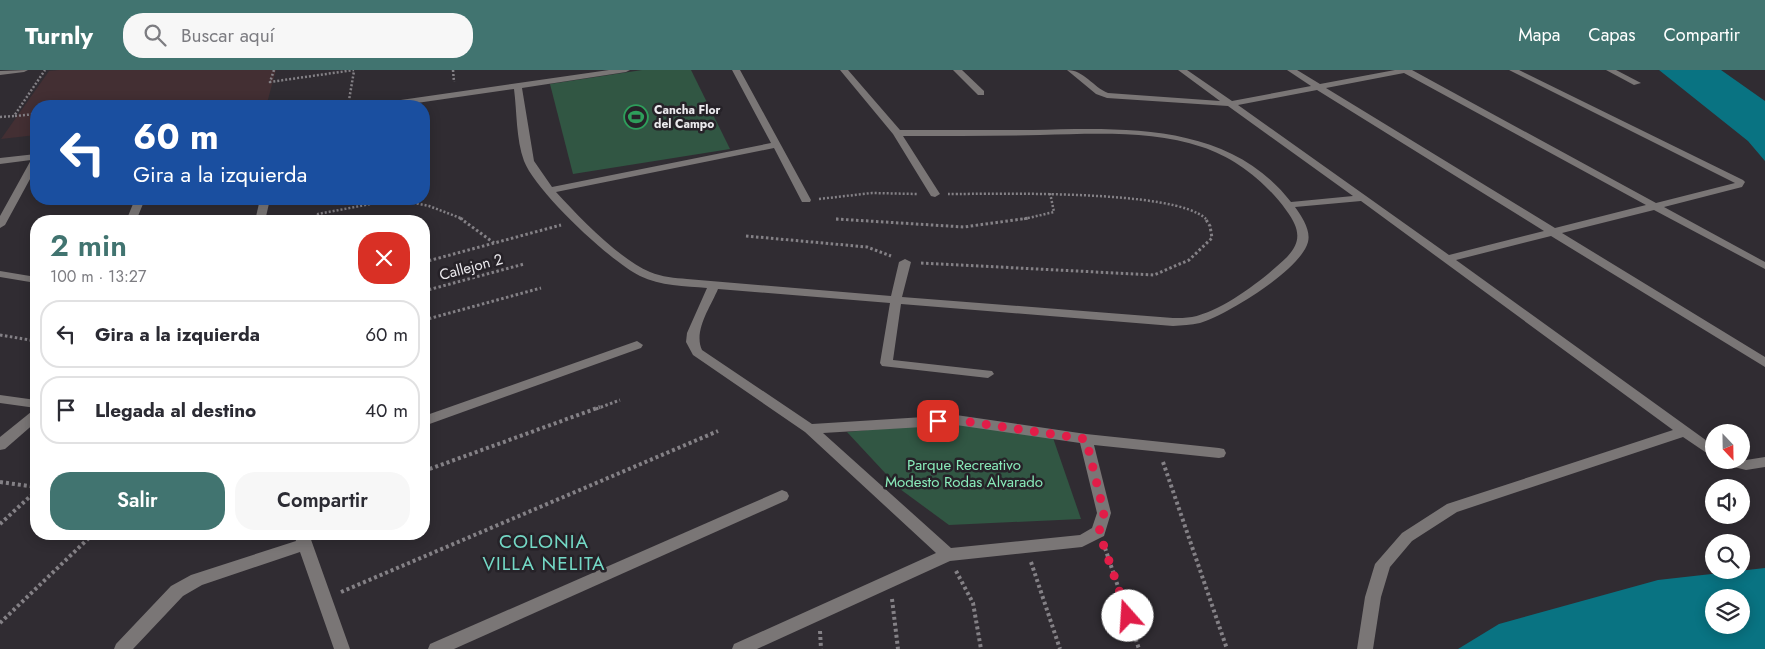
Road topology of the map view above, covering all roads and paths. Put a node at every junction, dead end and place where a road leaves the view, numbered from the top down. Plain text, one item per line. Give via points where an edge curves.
1 (24, 70) edge
2 (45, 70) edge
3 (274, 70) edge
4 (354, 70) edge
5 (626, 70) edge
6 (736, 70) edge
7 (844, 70) edge
8 (958, 70) edge
9 (1071, 70) edge
10 (1182, 70) edge
11 (1291, 70) edge
12 (1406, 70) edge
13 (1513, 70) edge
14 (1610, 70) edge
15 (0, 73) edge
16 (1638, 83) dead end
17 (518, 86) junction
18 (1320, 87) junction
19 (981, 93) dead end
20 (349, 100) edge
21 (430, 100) edge
22 (1231, 104) junction
23 (30, 115) edge
24 (14, 116) junction
25 (0, 117) edge
26 (897, 133) junction
27 (777, 146) junction
28 (30, 158) edge
29 (0, 161) edge
30 (30, 169) edge
31 (551, 190) junction
32 (1050, 193) junction
33 (935, 194) junction
34 (1363, 198) junction
35 (806, 200) joint
36 (1288, 204) junction
37 (365, 205) edge
38 (424, 205) edge
39 (1652, 205) junction
40 (318, 215) edge
41 (836, 219) dead end
42 (578, 220) junction
43 (0, 225) edge
44 (1553, 233) junction
45 (746, 236) dead end
46 (494, 243) junction
47 (1447, 259) junction
48 (430, 260) edge
49 (905, 262) junction
50 (524, 264) dead end
51 (1765, 266) edge
52 (0, 274) edge
53 (30, 279) edge
54 (714, 285) junction
55 (541, 288) dead end
56 (430, 289) edge
57 (896, 299) junction
58 (430, 318) edge
59 (0, 334) edge
60 (30, 340) edge
61 (637, 345) dead end
62 (1765, 363) edge
63 (988, 374) dead end
64 (0, 399) edge
65 (620, 400) dead end
66 (30, 403) edge
67 (430, 419) edge
68 (30, 420) edge
69 (810, 429) junction
70 (718, 431) dead end
71 (1683, 432) junction
72 (1086, 439) junction
73 (0, 445) edge
74 (1158, 445) junction
75 (1705, 447) edge
76 (1219, 453) dead end
77 (1765, 462) edge
78 (1750, 464) edge
79 (430, 469) edge
80 (0, 482) edge
81 (30, 486) edge
82 (30, 496) edge
83 (782, 496) dead end
84 (0, 524) edge
85 (1099, 532) junction
86 (87, 540) edge
87 (300, 540) edge
88 (303, 540) edge
89 (1026, 547) junction
90 (948, 555) junction
91 (889, 581) junction
92 (325, 599) junction
93 (0, 623) edge
94 (122, 649) edge
95 (342, 649) edge
96 (436, 649) edge
97 (740, 649) edge
98 (898, 649) edge
99 (981, 649) edge
100 (1060, 649) edge
101 (1139, 649) edge
102 (1227, 649) edge
103 (1365, 649) edge

1 - 15 street
2 - 24 path
3 - 4 path via 270,82
4 - 20 path
5 - 17 street
6 - 27 street
7 - 26 street
8 - 19 street
9 - 22 street via 1107,95
10 - 22 street
11 - 18 street
12 - 18 street
12 - 39 street
13 - 39 street via 1740,182 1739,185
14 - 16 street
17 - 21 street
17 - 31 street via 530,162
18 - 22 street
18 - 44 street
22 - 34 street
23 - 24 path
24 - 25 path
26 - 33 street
26 - 36 street via 1121,132 1183,139 1231,157
27 - 31 street
27 - 35 street
28 - 29 street
30 - 43 street
31 - 42 street
32 - 33 path
32 - 41 path via 1054,212 1012,222 964,227
32 - 49 path via 1133,199 1191,210 1203,216 1212,227 1212,238 1189,260 1154,275
33 - 35 path via 872,194
34 - 36 street
34 - 47 street
36 - 57 street via 1304,230 1303,243 1296,254 1272,277 1195,320 1173,322
37 - 40 path
38 - 46 path via 463,219
39 - 44 street
39 - 51 street
42 - 46 path
42 - 54 street via 624,262 644,274
44 - 47 street
44 - 62 street
45 - 49 path via 867,247
46 - 48 path
47 - 71 street
49 - 57 street
50 - 56 path, Callejon 2
52 - 53 street
54 - 57 street
54 - 69 street via 693,333 692,342 697,352
55 - 58 path
57 - 63 street via 886,363
59 - 60 path
61 - 67 street
64 - 66 street
65 - 79 path
68 - 73 street
69 - 72 street via 956,420
69 - 90 street
70 - 92 path
71 - 75 street
71 - 103 street via 1452,508 1407,537 1383,564 1373,597
72 - 74 street
72 - 85 street via 1104,513
74 - 76 street
74 - 102 path
77 - 78 street
80 - 81 path
82 - 84 path
83 - 96 street
85 - 89 street via 1082,541
85 - 101 path
86 - 93 path
87 - 94 street via 177,591
88 - 92 street
89 - 90 street
89 - 100 path
90 - 91 street
90 - 99 path via 973,603
91 - 97 street
91 - 98 path
92 - 95 street

